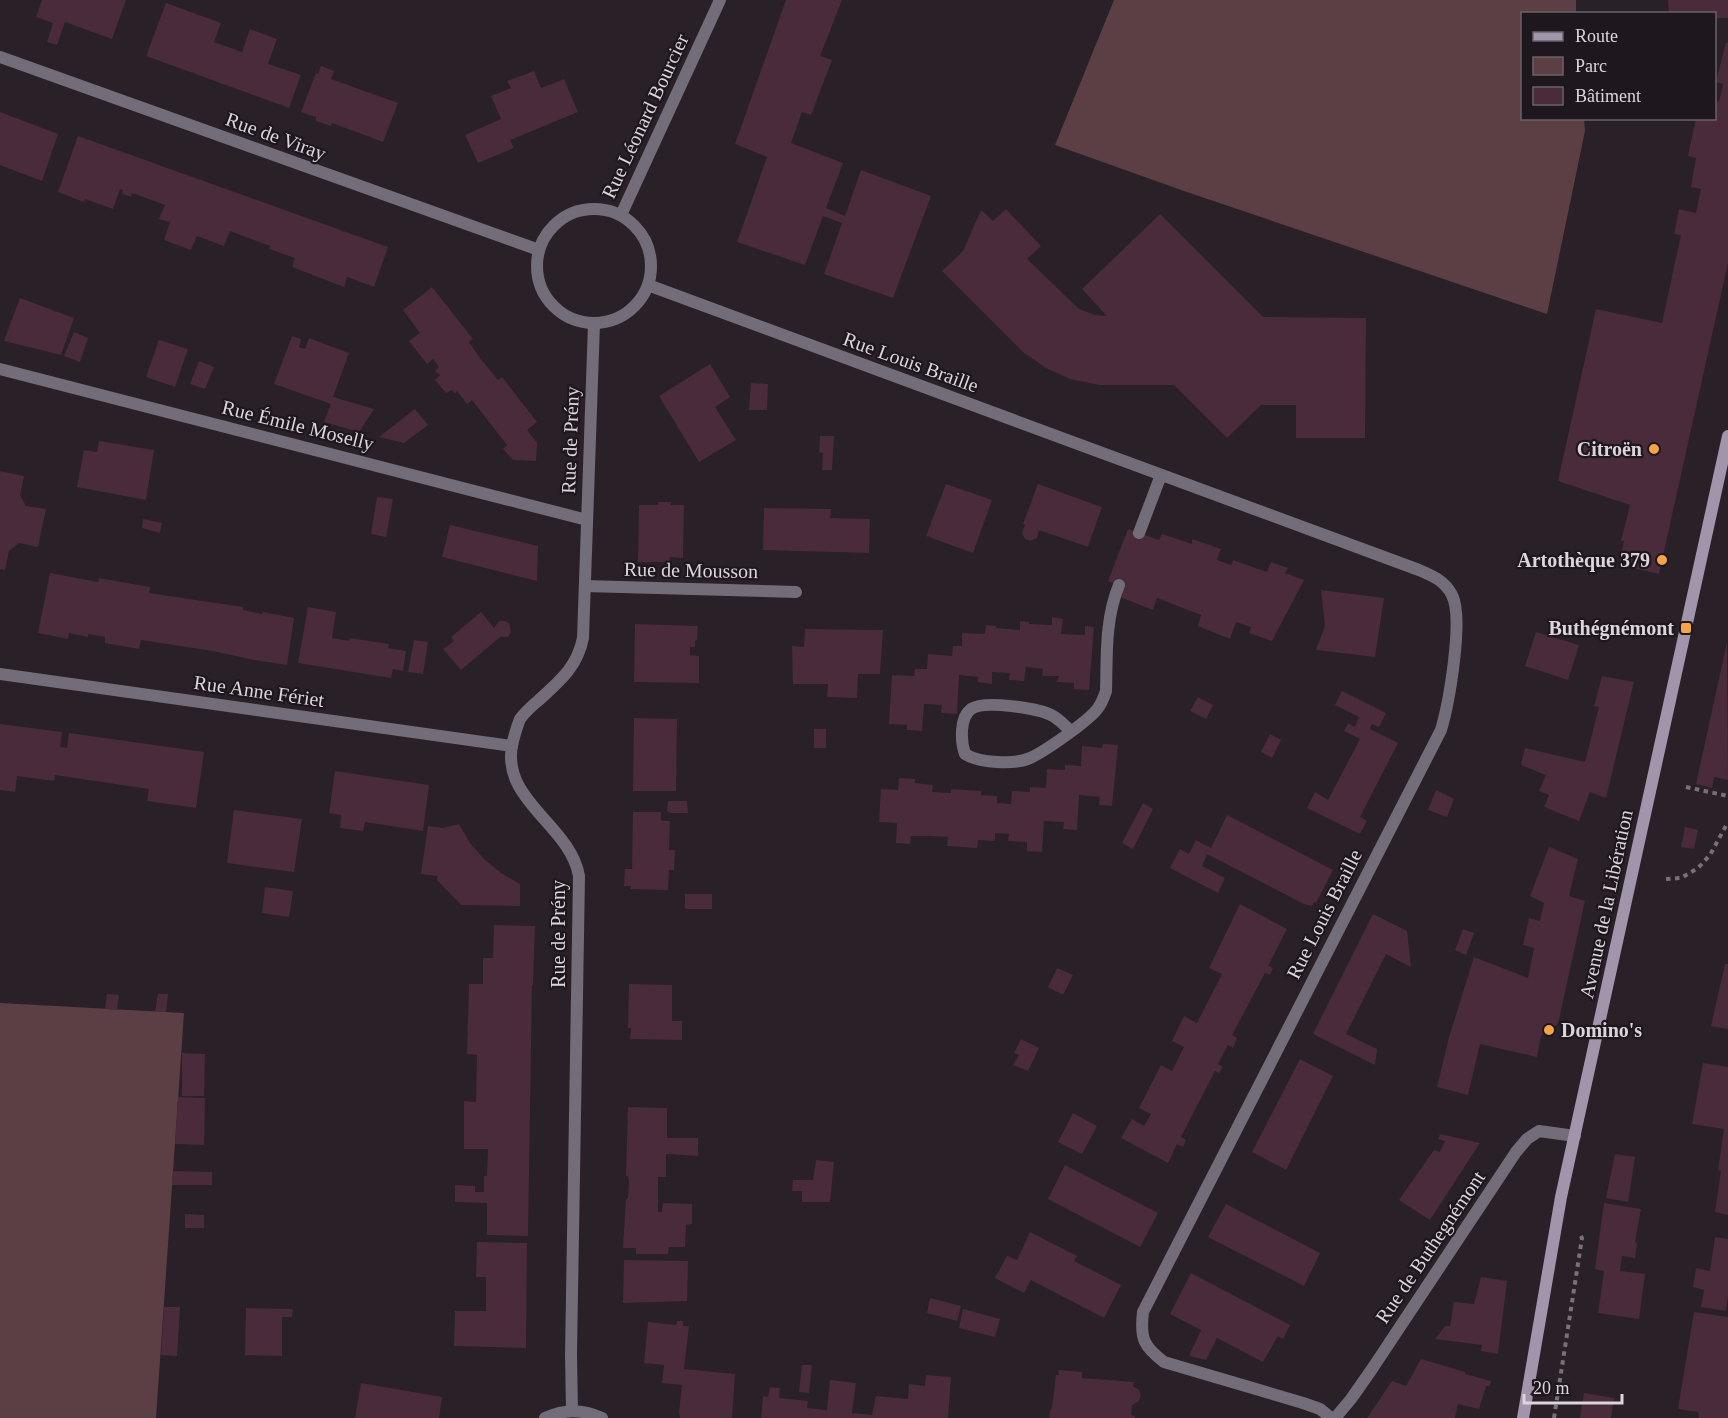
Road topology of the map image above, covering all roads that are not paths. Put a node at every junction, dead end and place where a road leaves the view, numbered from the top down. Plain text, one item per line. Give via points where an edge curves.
1 (720, 0) edge
2 (0, 57) edge
3 (621, 215) junction
4 (539, 250) junction
5 (648, 285) junction
6 (594, 324) junction
7 (0, 369) edge
8 (1728, 436) edge
9 (1161, 475) junction
10 (587, 520) junction
11 (1138, 533) dead end
12 (1119, 585) dead end
13 (585, 586) junction
14 (796, 592) dead end
15 (0, 674) edge
16 (1071, 731) junction
17 (512, 746) junction
18 (1575, 1136) junction
19 (572, 1410) junction
20 (545, 1418) edge
21 (602, 1418) edge
22 (1330, 1418) edge
23 (1335, 1418) edge
24 (1523, 1418) edge

1 - 3 street, Rue Léonard Bourcier
2 - 4 street, Rue de Viray
3 - 4 street via 599,208 569,214 545,235
3 - 5 street via 645,239 651,271
4 - 6 street via 537,271 547,301 574,320
5 - 6 street via 627,313
5 - 9 street, Rue Louis Braille
6 - 10 street, Rue de Prény
7 - 10 street, Rue Émile Moselly
8 - 18 main road, Avenue de la Libération
9 - 11 street
9 - 22 street, Rue Louis Braille via 1435,577 1446,584 1456,608 1450,692 1441,730 1143,1312 1143,1340 1164,1362 1303,1403 1320,1409
10 - 13 street, Rue de Prény
12 - 16 street via 1108,623 1106,691 1097,710
13 - 14 street, Rue de Mousson
13 - 17 street, Rue de Prény via 580,652 573,667 520,719
15 - 17 street, Rue Anne Fériet
16 - 16 street via 1028,759 978,759 969,757 963,749 964,719 978,706 1041,711
17 - 19 street, Rue de Prény via 510,763 515,780 562,840 579,876
18 - 23 street, Rue de Buthegnémont via 1539,1131 1527,1139
18 - 24 main road, Avenue de la Libération
19 - 20 street
19 - 21 street

